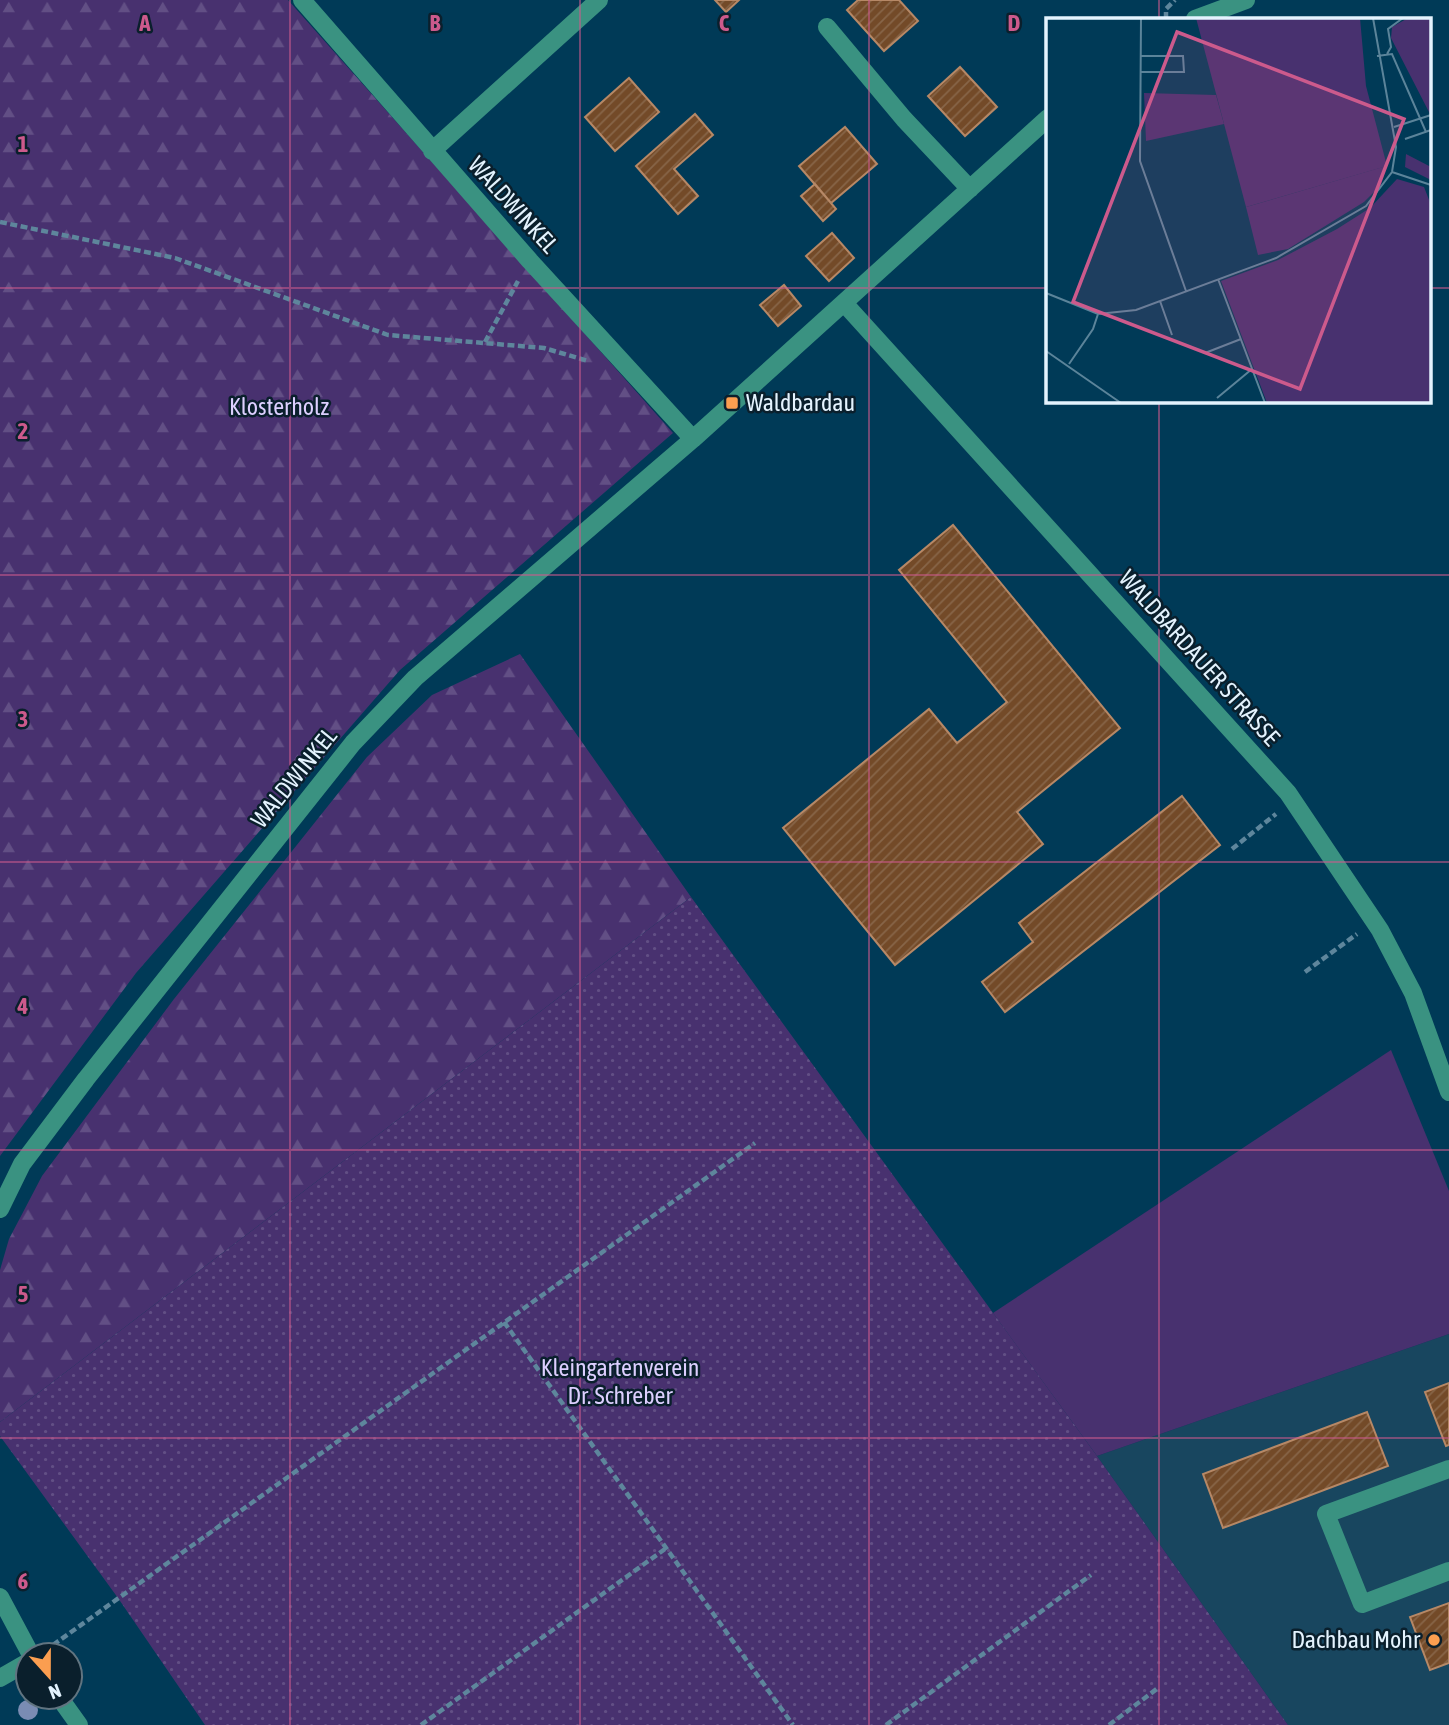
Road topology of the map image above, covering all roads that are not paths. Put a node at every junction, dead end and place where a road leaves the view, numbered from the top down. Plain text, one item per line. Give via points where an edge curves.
1 (599, 0) edge
2 (1247, 0) edge
3 (310, 3) edge
4 (1198, 18) edge
5 (827, 27) dead end
6 (1046, 120) edge
7 (432, 151) junction
8 (970, 189) junction
9 (844, 303) junction
10 (693, 439) junction
11 (1449, 1092) edge
12 (0, 1209) edge
13 (1449, 1469) edge
14 (1449, 1571) edge
15 (0, 1597) edge
16 (31, 1641) edge

1 - 7 street
2 - 4 street
3 - 7 street, WALDWINKEL
5 - 8 street
6 - 8 street, WALDWINKEL
7 - 10 street, WALDWINKEL
8 - 9 street, WALDWINKEL
9 - 10 street, WALDWINKEL
9 - 11 street, WALDBARDAUER STRASSE via 1293,801 1374,921 1413,993
10 - 12 street, WALDWINKEL via 415,678 353,743 38,1142
13 - 14 street via 1326,1514 1362,1604
15 - 16 street

